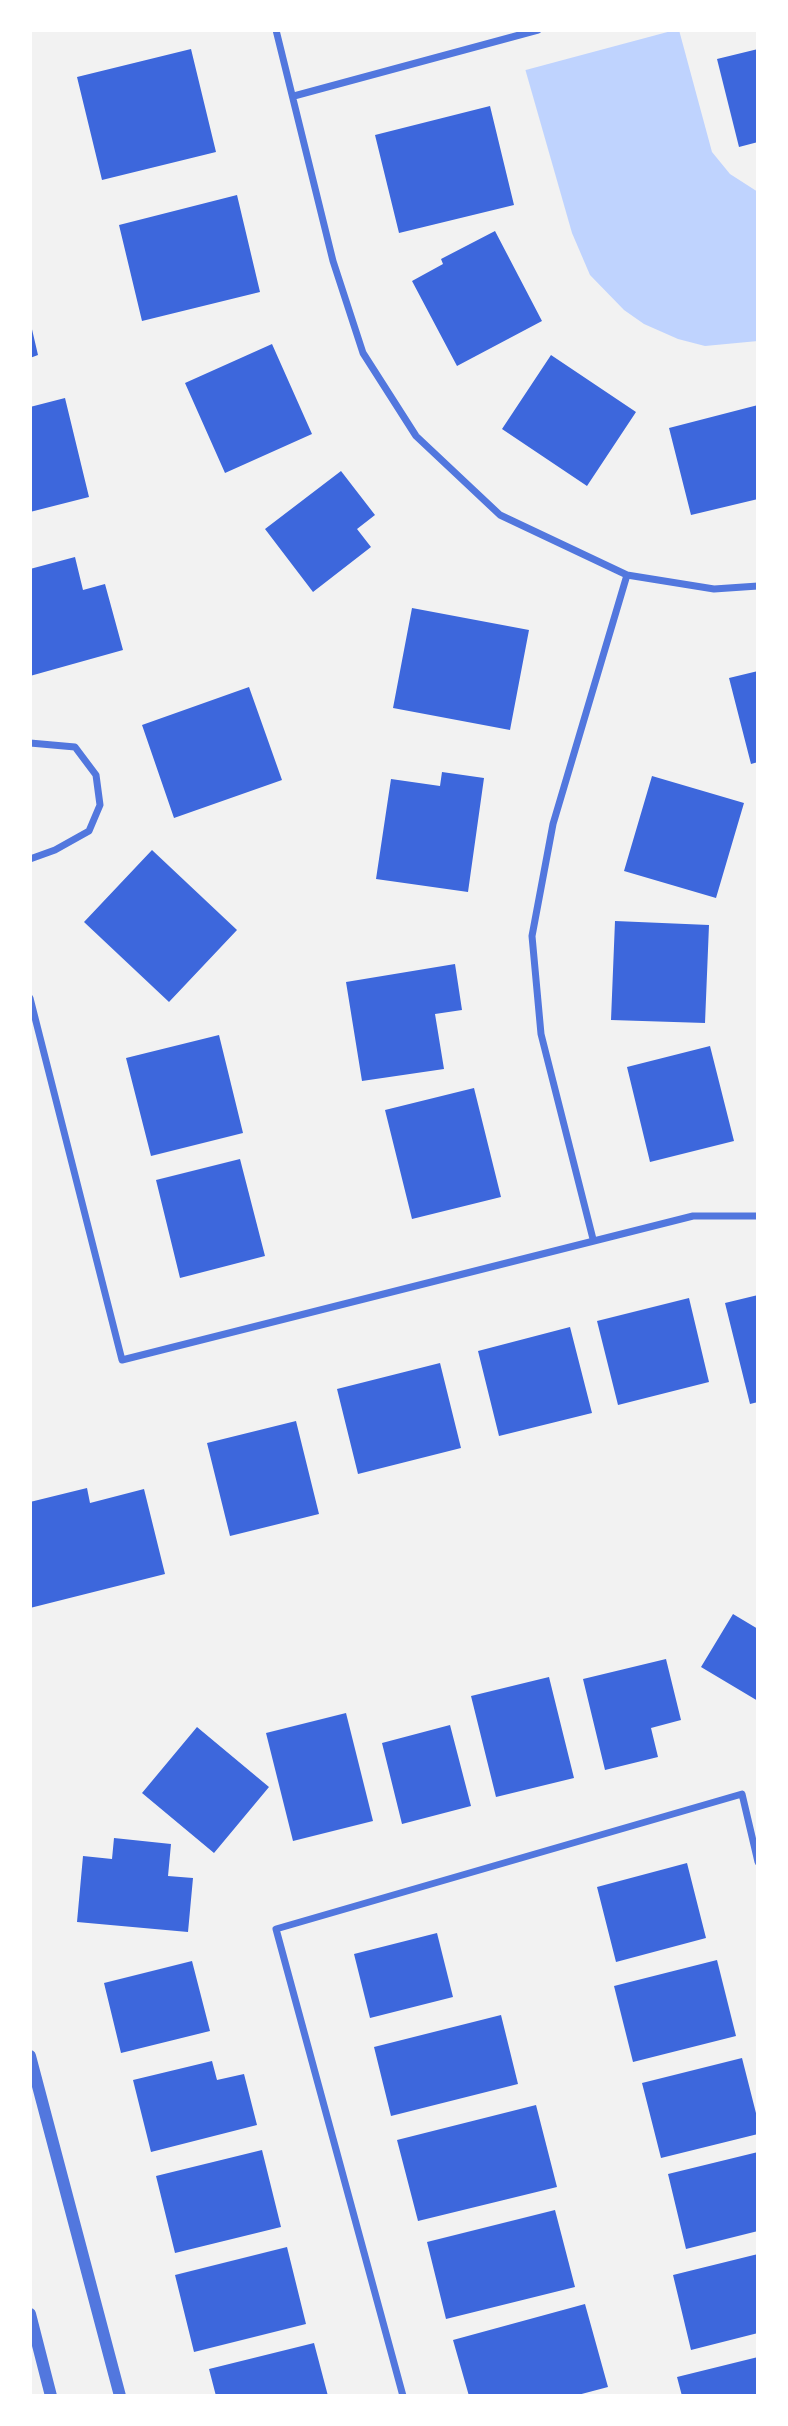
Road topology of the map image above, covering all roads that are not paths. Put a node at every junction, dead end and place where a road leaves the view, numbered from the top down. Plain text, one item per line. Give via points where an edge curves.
1 (276, 30) edge
2 (538, 30) edge
3 (294, 96) junction
4 (627, 575) junction
5 (758, 586) edge
6 (30, 743) edge
7 (30, 859) edge
8 (30, 998) edge
9 (758, 1216) edge
10 (593, 1239) junction
11 (758, 1862) edge
12 (30, 2056) edge
13 (30, 2314) edge
14 (51, 2396) edge
15 (120, 2396) edge
16 (403, 2396) edge

1 - 3 street
2 - 3 street
3 - 4 street via 333,261 363,353 416,436 499,515
4 - 5 street via 714,589
4 - 10 street via 554,824 532,936 541,1034
6 - 7 street via 75,747 96,775 100,804 89,831
8 - 10 street via 122,1360
9 - 10 street via 693,1216
11 - 16 street via 742,1794 276,1929
12 - 15 street
13 - 14 street

